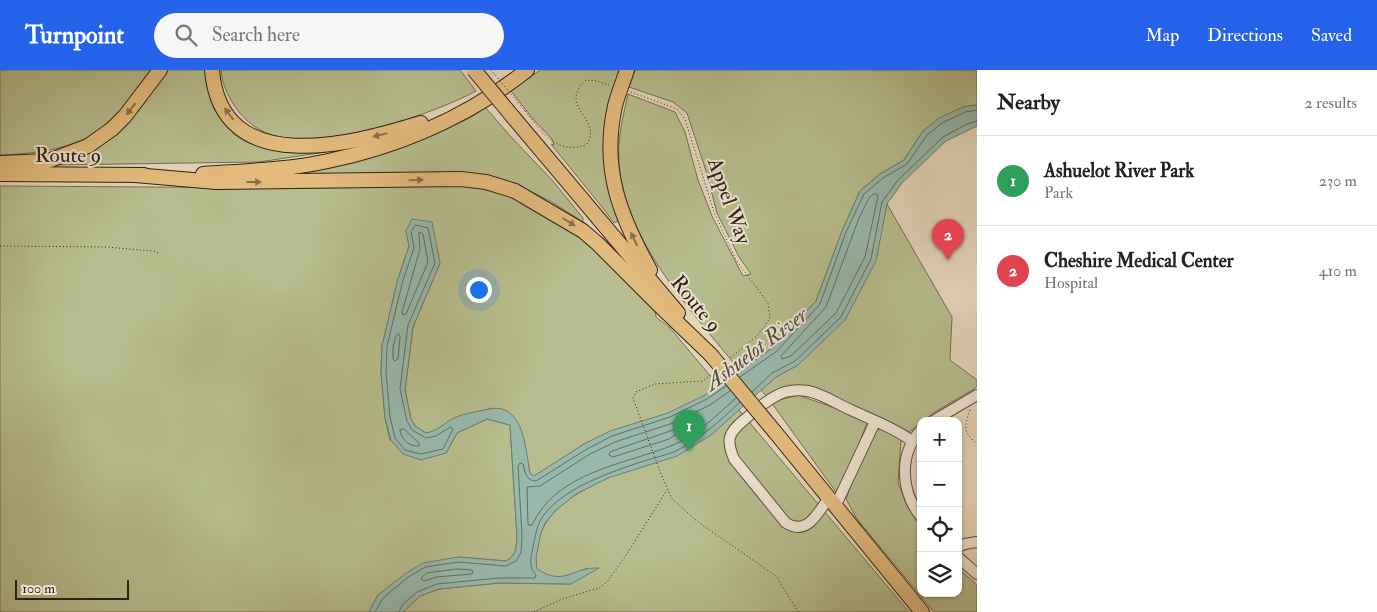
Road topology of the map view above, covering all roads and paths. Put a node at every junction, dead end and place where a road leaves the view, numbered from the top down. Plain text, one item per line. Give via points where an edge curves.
1 (160, 70) edge
2 (212, 70) edge
3 (474, 70) edge
4 (491, 70) edge
5 (527, 70) edge
6 (627, 70) edge
7 (612, 86) dead end
8 (630, 92) dead end
9 (461, 113) junction
10 (519, 114) junction
11 (0, 163) edge
12 (0, 174) edge
13 (135, 175) junction
14 (0, 246) edge
15 (158, 253) dead end
16 (665, 297) junction
17 (711, 355) junction
18 (724, 364) dead end
19 (717, 370) dead end
20 (976, 400) edge
21 (941, 417) edge
22 (875, 422) junction
23 (917, 435) edge
24 (912, 441) junction
25 (977, 444) edge
26 (667, 489) junction
27 (832, 503) junction
28 (917, 511) edge
29 (977, 542) edge
30 (962, 545) edge
31 (962, 561) edge
32 (977, 574) edge
33 (534, 612) edge
34 (798, 612) edge
35 (922, 612) edge

1 -> 11 highway via 126,116 88,146 48,161
9 -> 2 highway via 358,140 318,146 281,145 254,137 235,122 221,103
3 - 10 highway, Route 9, bridge
4 - 10 path, bridge
5 - 9 highway
16 -> 6 highway via 623,217 611,173 611,126
7 - 10 path via 586,80 576,92 575,100 591,133 586,145 578,148 554,143
8 - 18 path, Appel Way via 677,109 685,120 707,192 736,260 768,303 770,318 758,335
9 - 13 highway via 390,144 327,162 253,170
10 - 16 highway, Route 9
12 - 13 highway, Route 9
13 -> 17 highway via 216,182 462,179 506,188 583,231
14 - 15 path via 106,246
16 - 17 highway, Route 9
17 - 27 highway, Route 9, bridge
19 - 26 path via 703,381 655,384 636,392 633,398
20 - 21 lane
20 - 25 path via 965,426 969,437
22 - 24 lane
22 - 27 lane
22 - 27 lane via 817,394 797,390 768,402 735,427 730,435 734,459 786,523 800,528
23 - 24 lane
24 - 28 lane via 904,477
26 - 33 path via 607,582 599,588 562,598
26 - 34 path via 681,508 776,576
27 - 35 highway, Route 9
29 - 30 lane
31 - 32 lane

